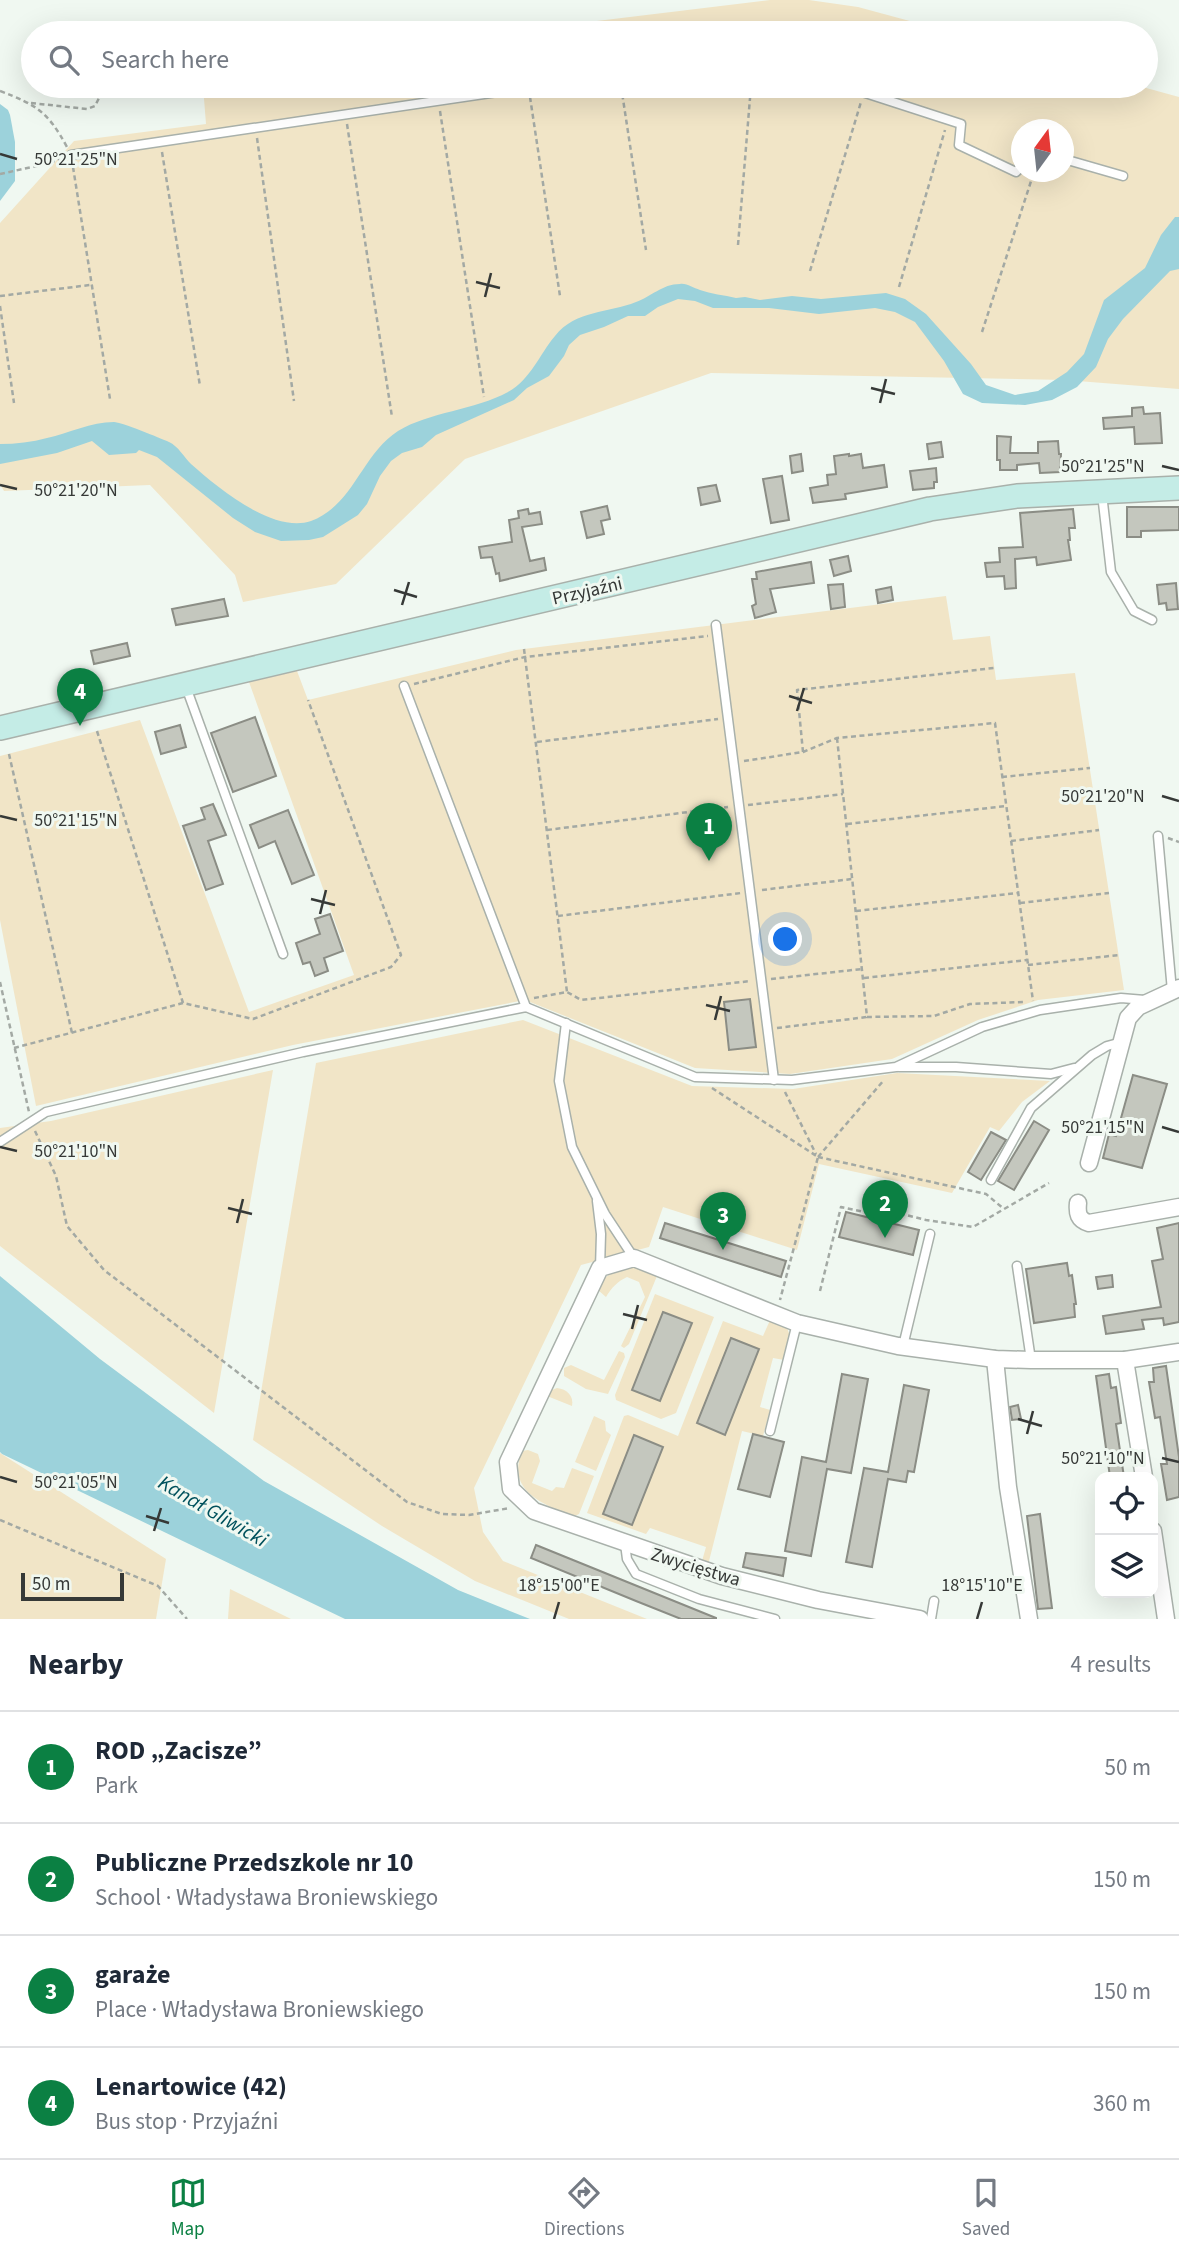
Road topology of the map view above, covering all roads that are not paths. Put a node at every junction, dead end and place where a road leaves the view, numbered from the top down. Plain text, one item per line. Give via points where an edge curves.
1 (452, 98) edge
2 (882, 98) edge
3 (71, 155) road end
4 (1074, 162) edge
5 (1011, 170) edge
6 (1124, 176) dead end
7 (1179, 488) edge
8 (1102, 491) junction
9 (1152, 620) dead end
10 (716, 625) dead end
11 (185, 684) junction
12 (404, 686) road end
13 (0, 727) edge
14 (1158, 836) dead end
15 (283, 954) dead end
16 (1176, 989) edge
17 (1151, 1001) junction
18 (525, 1003) junction
19 (566, 1023) junction
20 (1122, 1042) junction
21 (895, 1067) junction
22 (1077, 1068) junction
23 (776, 1080) junction
24 (0, 1142) edge
25 (1089, 1163) dead end
26 (990, 1180) dead end
27 (596, 1195) junction
28 (1078, 1203) dead end
29 (1179, 1207) edge
30 (930, 1234) dead end
31 (634, 1258) junction
32 (1017, 1266) dead end
33 (600, 1268) junction
34 (797, 1323) junction
35 (903, 1346) junction
36 (1179, 1352) edge
37 (995, 1359) junction
38 (1031, 1360) junction
39 (1125, 1360) junction
40 (770, 1431) dead end
41 (1143, 1472) edge
42 (1154, 1535) edge
43 (625, 1544) junction
44 (934, 1601) dead end
45 (891, 1616) edge
46 (775, 1619) edge
47 (920, 1619) edge
48 (931, 1619) edge
49 (1029, 1619) edge
50 (1166, 1619) edge

1 - 3 lane
2 - 5 lane via 961,124 959,145
4 - 6 lane
7 - 8 main road, Przyjaźni
8 - 9 lane via 1111,572 1134,611
8 - 11 main road, Przyjaźni via 1017,496 930,509
10 - 23 lane
11 - 13 main road, Przyjaźni
11 - 15 lane
12 - 18 lane
14 - 16 lane
16 - 17 street
17 - 20 street via 1128,1018
17 - 21 lane via 1121,999 1040,1010 982,1027
18 - 19 lane
18 - 24 lane via 46,1112
19 - 23 lane via 695,1077
19 - 27 lane via 559,1082 572,1147
20 - 22 lane via 1107,1046
20 - 25 street
21 - 22 lane via 1051,1074
21 - 23 lane
22 - 26 lane via 1031,1108
27 - 31 lane
27 - 33 lane
28 - 29 street via 1078,1216 1088,1223
30 - 35 lane
31 - 33 street
31 - 34 street
32 - 38 lane
33 - 43 street, Zwycięstwa via 508,1462 511,1489 534,1511
34 - 35 street
34 - 40 lane
35 - 37 street
36 - 39 street
37 - 38 street
37 - 49 street via 1008,1486
38 - 39 street
39 - 41 street
42 - 50 street
43 - 45 street, Zwycięstwa via 722,1576
43 - 46 lane via 636,1574 699,1599
44 - 48 lane
45 - 47 street, Zwycięstwa

